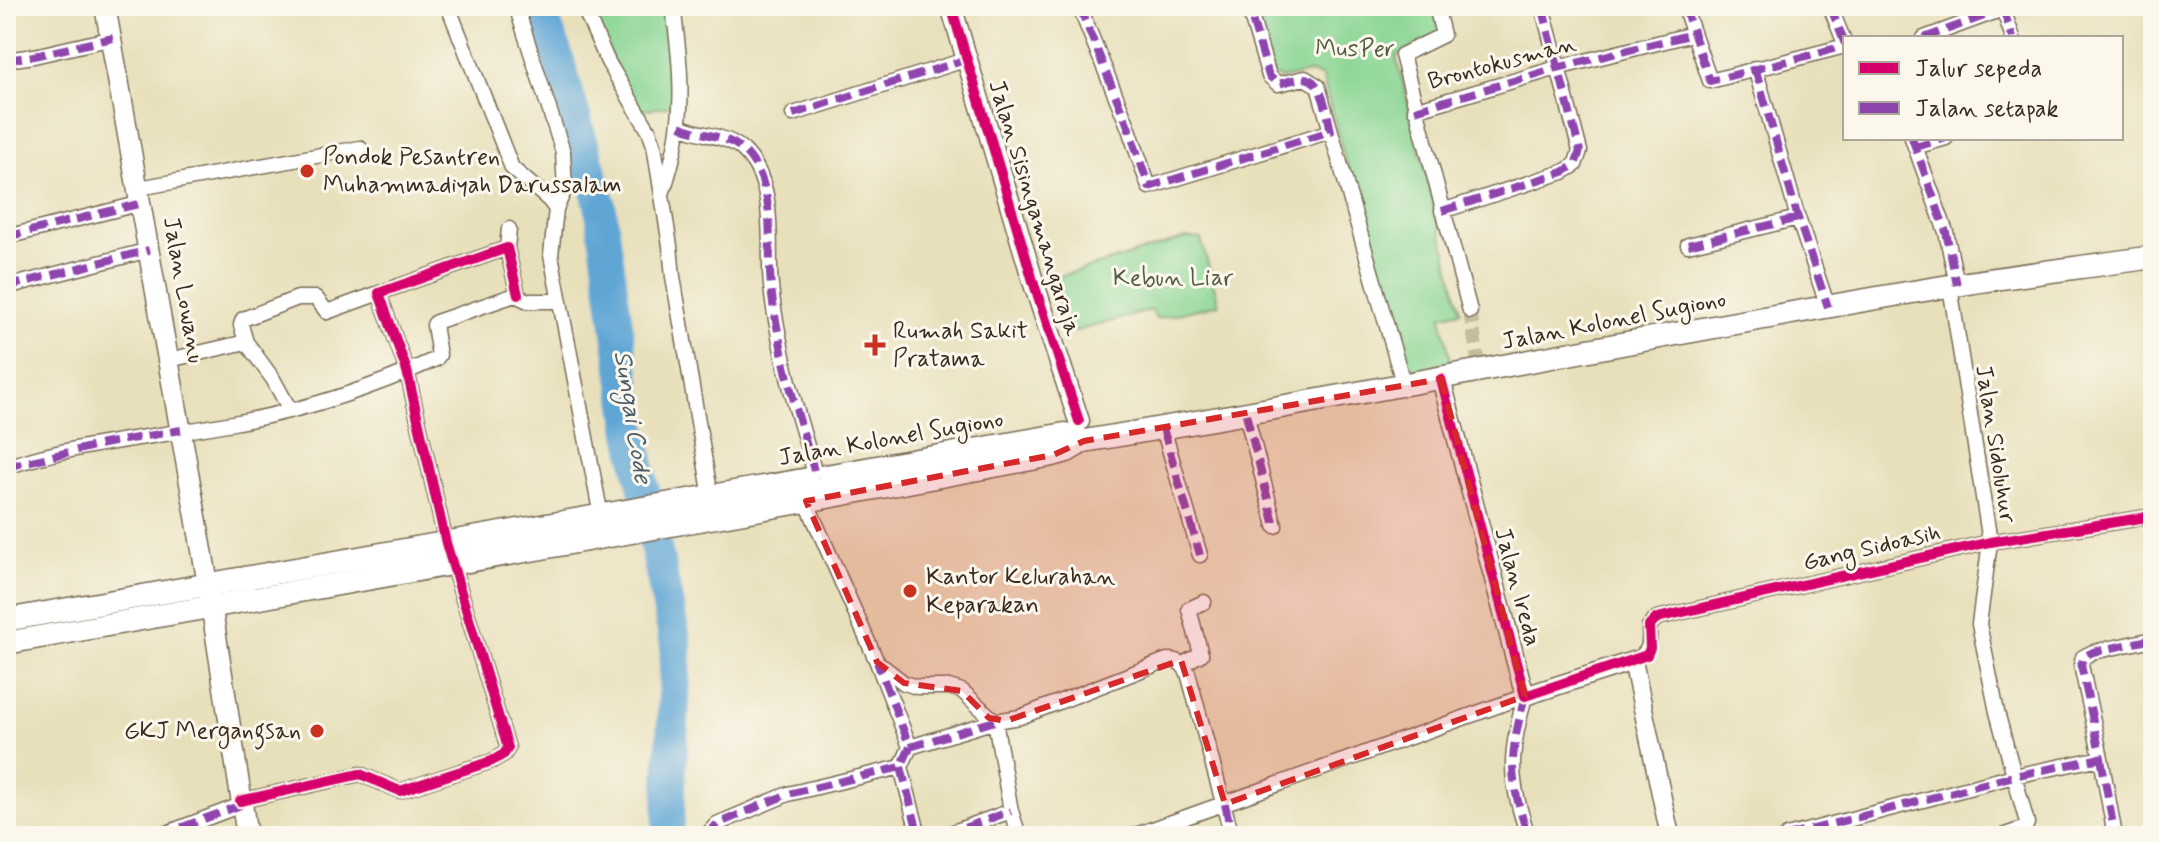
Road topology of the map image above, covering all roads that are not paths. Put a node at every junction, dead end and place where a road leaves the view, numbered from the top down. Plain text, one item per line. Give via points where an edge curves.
1 (105, 6) edge
2 (448, 6) edge
3 (516, 6) edge
4 (583, 6) edge
5 (673, 6) edge
6 (951, 6) edge
7 (1079, 6) edge
8 (1248, 6) edge
9 (1436, 6) edge
10 (1542, 6) edge
11 (1684, 6) edge
12 (1830, 6) edge
13 (2007, 7) edge
14 (1693, 34) junction
15 (1929, 36) edge
16 (2013, 36) edge
17 (113, 38) junction
18 (1843, 40) edge
19 (1843, 46) edge
20 (968, 59) junction
21 (6, 60) edge
22 (1557, 68) junction
23 (1755, 68) junction
24 (1415, 110) junction
25 (793, 114) dead end
26 (680, 126) junction
27 (1331, 131) junction
28 (1914, 142) edge
29 (360, 148) dead end
30 (661, 195) junction
31 (140, 196) junction
32 (556, 209) junction
33 (1442, 211) junction
34 (1798, 218) junction
35 (509, 229) dead end
36 (6, 237) edge
37 (1688, 245) dead end
38 (507, 248) junction
39 (149, 250) junction
40 (2153, 257) edge
41 (1954, 285) junction
42 (6, 287) edge
43 (379, 293) junction
44 (518, 295) junction
45 (559, 301) junction
46 (1828, 307) junction
47 (1470, 311) tunnel mouth
48 (246, 342) junction
49 (169, 360) junction
50 (407, 371) junction
51 (1441, 379) junction
52 (1404, 386) junction
53 (290, 410) junction
54 (1246, 414) junction
55 (1163, 428) junction
56 (181, 430) junction
57 (1082, 431) junction
58 (6, 467) edge
59 (827, 483) junction
60 (806, 501) junction
61 (709, 504) junction
62 (2153, 516) edge
63 (608, 522) junction
64 (1275, 526) dead end
65 (1990, 542) junction
66 (450, 553) junction
67 (1200, 555) dead end
68 (208, 584) junction
69 (1204, 602) dead end
70 (212, 607) junction
71 (6, 620) edge
72 (2153, 639) edge
73 (6, 643) edge
74 (1633, 661) junction
75 (877, 662) junction
76 (1183, 664) junction
77 (1525, 696) junction
78 (995, 721) junction
79 (910, 747) junction
80 (2101, 758) junction
81 (901, 767) junction
82 (2014, 776) junction
83 (241, 803) junction
84 (1225, 804) junction
85 (1011, 811) junction
86 (2005, 835) edge
87 (159, 836) edge
88 (247, 836) edge
89 (706, 836) edge
90 (919, 836) edge
91 (942, 836) edge
92 (1019, 836) edge
93 (1133, 836) edge
94 (1232, 836) edge
95 (1528, 836) edge
96 (1670, 836) edge
97 (1787, 836) edge
98 (2115, 836) edge

1 - 17 main road, Jalan Lowanu
2 - 32 street via 512,168
3 - 32 street via 563,152 565,189
4 - 30 street via 608,62 649,131
5 - 26 street
6 - 20 main road, Jalan Sisingamangaraja
7 - 27 street via 1149,187
8 - 27 street via 1269,76 1278,84 1305,78 1318,86
9 - 24 street via 1443,35 1402,55
10 - 22 street
11 - 14 street
12 - 18 street
13 - 15 street
13 - 16 street
14 - 22 street, Brontokusman
14 - 23 street via 1710,81
17 - 21 street
17 - 31 main road, Jalan Lowanu
19 - 23 street
20 - 25 street
20 - 57 main road, Jalan Sisingamangaraja
22 - 24 street, Brontokusman
22 - 33 street via 1580,151 1575,165
23 - 34 street
24 - 33 street
26 - 30 street
26 - 59 street via 743,150 762,184 780,342
27 - 52 street
28 - 41 street, Jalan Sidoluhur via 1946,232
29 - 31 street
30 - 61 street
31 - 36 street
31 - 39 main road, Jalan Lowanu
32 - 45 street via 551,248
33 - 47 street
34 - 37 street
34 - 46 street
35 - 38 street
38 - 43 street
38 - 44 street
39 - 42 street
39 - 49 main road, Jalan Lowanu
40 - 41 main road, Jalan Kolonel Sugiono
41 - 46 main road, Jalan Kolonel Sugiono
41 - 65 street, Jalan Sidoluhur
43 - 48 street via 327,312 316,298 298,298 243,319
43 - 50 street
44 - 45 street via 528,301
44 - 50 street via 434,323 438,357
45 - 63 street
46 - 51 main road, Jalan Kolonel Sugiono
48 - 49 street
48 - 53 street
49 - 56 main road, Jalan Lowanu
50 - 53 street
50 - 66 street
51 - 52 main road, Jalan Kolonel Sugiono
51 - 77 street, Jalan Ireda
52 - 54 main road, Jalan Kolonel Sugiono
53 - 56 street
54 - 55 main road, Jalan Kolonel Sugiono
54 - 64 street
55 - 57 main road, Jalan Kolonel Sugiono
55 - 67 street
56 - 58 street
56 - 68 main road, Jalan Lowanu
57 - 59 main road, Jalan Kolonel Sugiono
59 - 60 main road, Jalan Kolonel Sugiono
59 - 61 main road, Jalan Kolonel Sugiono
60 - 61 main road, Jalan Kolonel Sugiono
60 - 75 street
61 - 63 main road
62 - 65 street, Gang Sidoasih
63 - 66 main road
65 - 74 street, Gang Sidoasih via 1657,618 1649,626 1647,655
65 - 82 street, Jalan Sidoluhur via 1979,624
66 - 68 main road
66 - 70 main road
66 - 83 street via 507,741 504,754 400,791 360,774
68 - 70 main road, Jalan Lowanu
68 - 71 main road
69 - 76 street via 1189,609 1201,654
70 - 73 main road
70 - 83 main road, Jalan Lowanu
72 - 80 street via 2083,657
74 - 77 street
74 - 96 street
75 - 78 street via 904,683 962,691
75 - 79 street
76 - 78 street via 1167,660 1020,717
76 - 84 street
77 - 84 street
77 - 95 street via 1511,762
78 - 79 street
78 - 85 street
79 - 81 street
80 - 82 street
80 - 98 street
81 - 89 street via 788,794 717,824
81 - 90 street
82 - 86 street, Jalan Sidoluhur via 2027,823
82 - 97 street
83 - 87 street
83 - 88 main road, Jalan Lowanu
84 - 93 street
84 - 94 street
85 - 91 street
85 - 92 street

